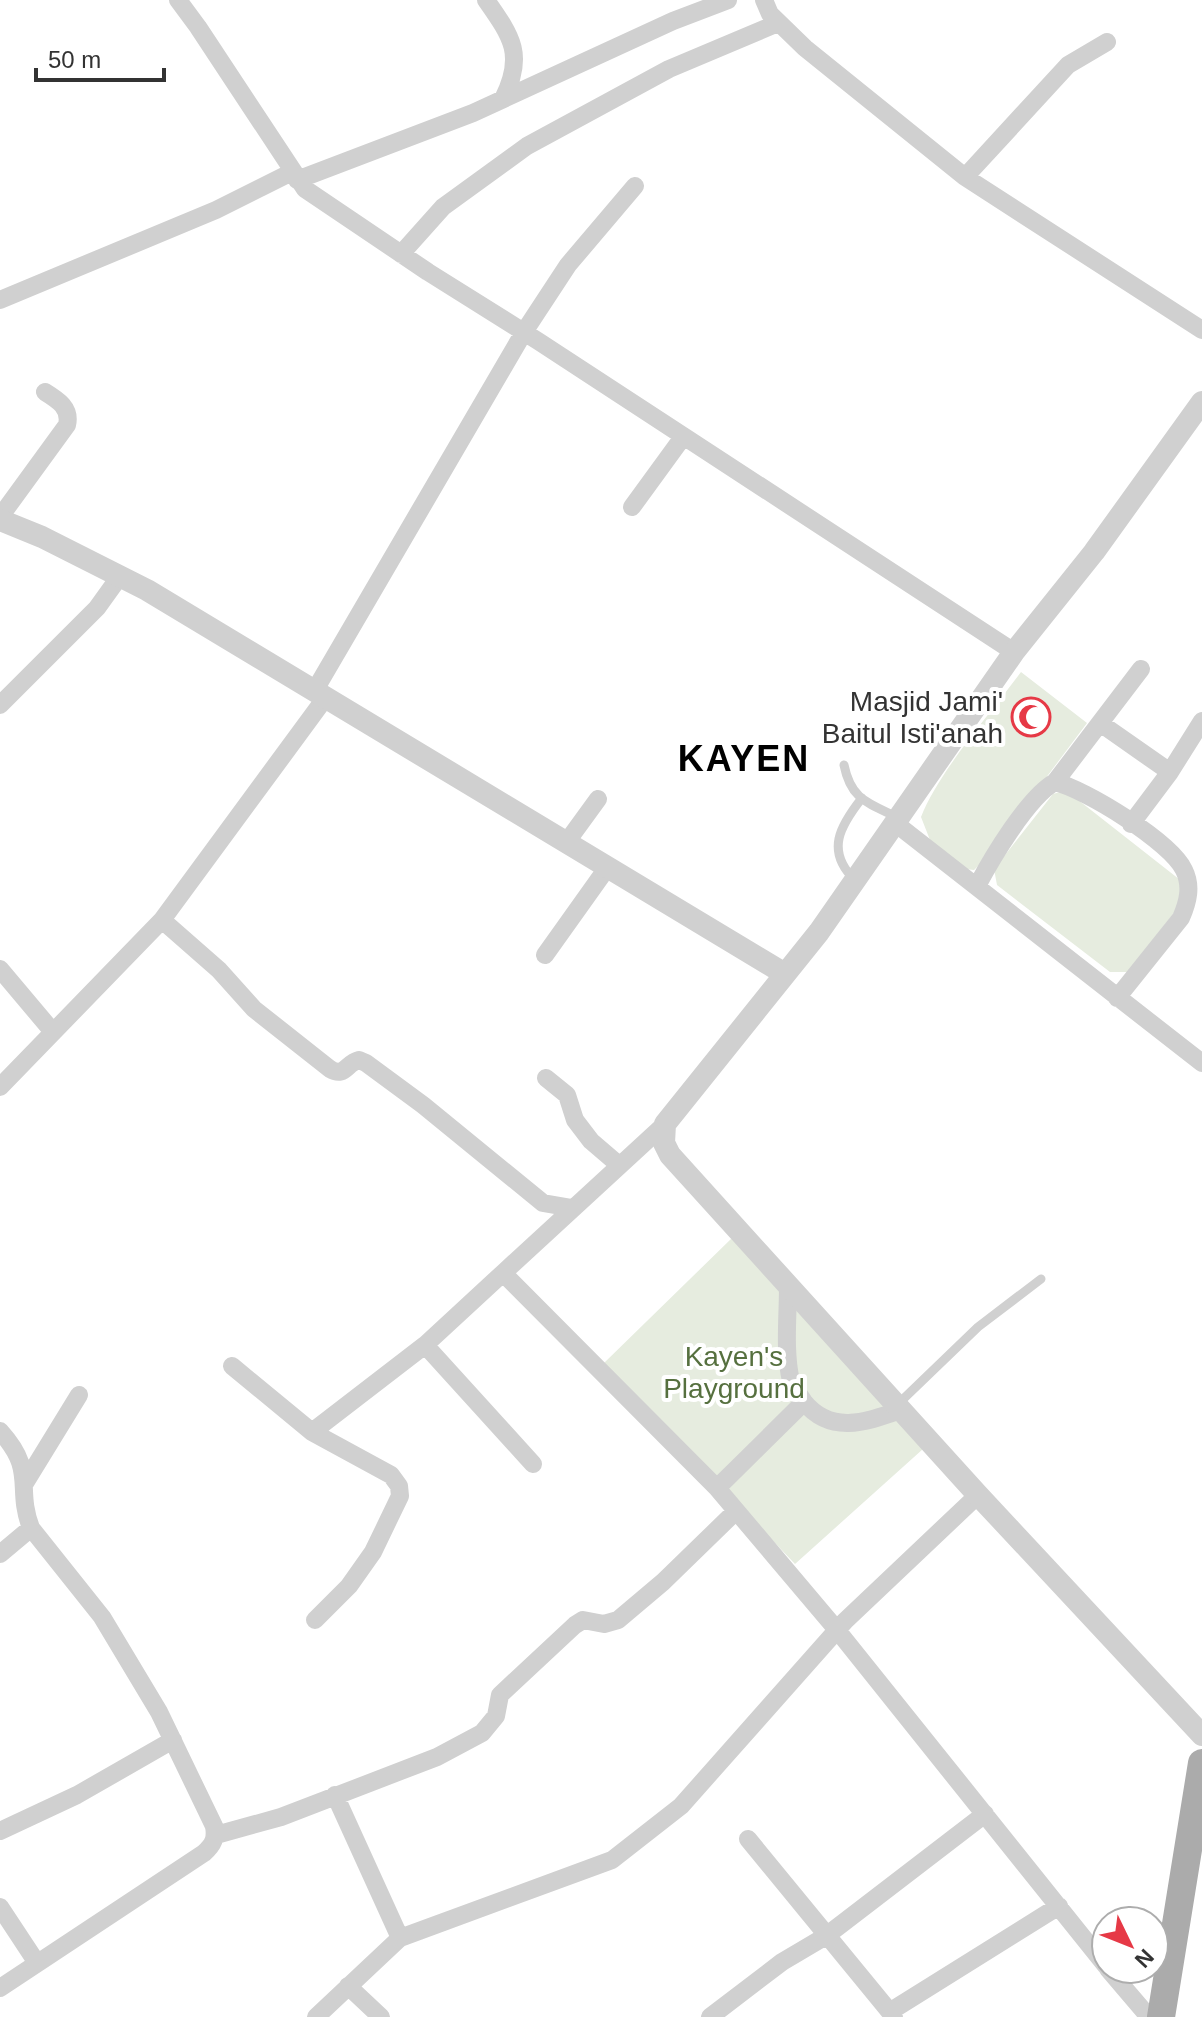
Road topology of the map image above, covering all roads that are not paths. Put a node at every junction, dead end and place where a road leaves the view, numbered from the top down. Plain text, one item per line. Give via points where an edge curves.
1 (486, 0) edge
2 (728, 0) edge
3 (187, 3) edge
4 (771, 12) edge
5 (1107, 42) dead end
6 (503, 99) junction
7 (965, 177) junction
8 (303, 185) junction
9 (635, 186) dead end
10 (401, 254) junction
11 (0, 300) edge
12 (1202, 330) edge
13 (524, 332) junction
14 (45, 392) dead end
15 (1202, 402) edge
16 (683, 437) junction
17 (632, 507) dead end
18 (0, 518) edge
19 (120, 576) junction
20 (1014, 652) junction
21 (1141, 669) dead end
22 (321, 693) junction
23 (0, 705) edge
24 (1202, 721) edge
25 (1100, 723) junction
26 (844, 765) dead end
27 (1170, 772) junction
28 (1055, 782) junction
29 (862, 798) junction
30 (598, 799) dead end
31 (897, 821) junction
32 (1131, 824) junction
33 (566, 843) junction
34 (607, 868) junction
35 (855, 880) junction
36 (977, 886) junction
37 (162, 920) junction
38 (545, 955) dead end
39 (0, 969) edge
40 (785, 974) junction
41 (1117, 998) junction
42 (53, 1032) junction
43 (1202, 1063) edge
44 (546, 1078) dead end
45 (0, 1087) edge
46 (665, 1124) junction
47 (619, 1165) junction
48 (572, 1208) junction
49 (503, 1273) junction
50 (1041, 1279) dead end
51 (788, 1287) junction
52 (425, 1345) junction
53 (232, 1366) dead end
54 (79, 1395) dead end
55 (804, 1402) junction
56 (899, 1408) junction
57 (0, 1431) edge
58 (312, 1432) junction
59 (533, 1464) dead end
60 (25, 1483) junction
61 (717, 1488) junction
62 (978, 1495) junction
63 (736, 1511) junction
64 (31, 1528) junction
65 (0, 1554) edge
66 (315, 1620) dead end
67 (837, 1630) junction
68 (1202, 1735) edge
69 (173, 1740) junction
70 (1202, 1763) edge
71 (335, 1795) junction
72 (985, 1814) junction
73 (0, 1831) edge
74 (216, 1835) junction
75 (748, 1839) dead end
76 (1059, 1906) junction
77 (0, 1907) edge
78 (826, 1936) junction
79 (400, 1938) junction
80 (1090, 1946) edge
81 (37, 1963) junction
82 (1122, 1985) edge
83 (1, 1986) edge
84 (348, 1986) junction
85 (893, 2014) edge
86 (316, 2017) edge
87 (381, 2017) edge
88 (710, 2017) edge
89 (1149, 2017) edge
90 (1161, 2017) edge

1 - 6 street via 508,33 516,58
2 - 6 street
3 - 8 street
4 - 7 street via 863,98
4 - 10 street via 527,146 443,207
5 - 7 street via 1068,65
6 - 8 street
7 - 12 street
8 - 10 street
8 - 11 street via 216,210
9 - 13 street via 568,265
10 - 13 street
13 - 16 street
13 - 22 street
14 - 18 street via 64,406 67,425
15 - 20 street
16 - 17 street
16 - 20 street
18 - 19 street
19 - 22 street
19 - 23 street via 97,608
20 - 31 street
21 - 25 street
22 - 33 street
22 - 37 street
24 - 27 street
25 - 27 street
25 - 28 street
26 - 29 lane via 848,783
27 - 32 street
28 - 32 street via 1090,796
28 - 36 street via 1029,805
29 - 31 lane
29 - 35 lane via 839,832 843,869
30 - 33 street
31 - 35 street
31 - 36 street
32 - 41 street via 1170,853 1189,884 1181,918
33 - 34 street
34 - 38 street
34 - 40 street
35 - 40 street
36 - 41 street
37 - 42 street
37 - 48 street via 254,1009 330,1069 337,1073 354,1061 366,1063 543,1203
39 - 42 street
40 - 46 street
41 - 43 street
42 - 45 street
44 - 47 street via 567,1095 575,1120 591,1141
46 - 47 street
46 - 51 street via 664,1143 670,1155
47 - 48 street
48 - 49 street
49 - 52 street
49 - 61 street
50 - 56 lane via 978,1327
51 - 55 street via 792,1384
51 - 56 street
52 - 58 street
52 - 59 street
53 - 58 street
54 - 60 street
55 - 56 street via 818,1417 838,1423 869,1422
55 - 61 street
56 - 62 street
57 - 60 street via 20,1457
58 - 66 street via 391,1475 400,1496 373,1552
60 - 64 street via 25,1514
61 - 63 street
62 - 67 street
62 - 68 street
63 - 67 street
63 - 71 street via 618,1620 583,1620 575,1625 500,1695 496,1716 482,1733 437,1757
64 - 65 street
64 - 69 street via 102,1617
67 - 72 street
67 - 79 street via 701,1786 612,1860
69 - 73 street
69 - 74 street
70 - 90 main road
71 - 74 street
71 - 79 street
72 - 76 street
72 - 78 street
74 - 81 street via 204,1853
75 - 78 street
76 - 80 street
76 - 85 street
77 - 81 street
78 - 85 street
78 - 88 street
79 - 84 street
81 - 83 street
82 - 89 street
84 - 86 street
84 - 87 street

